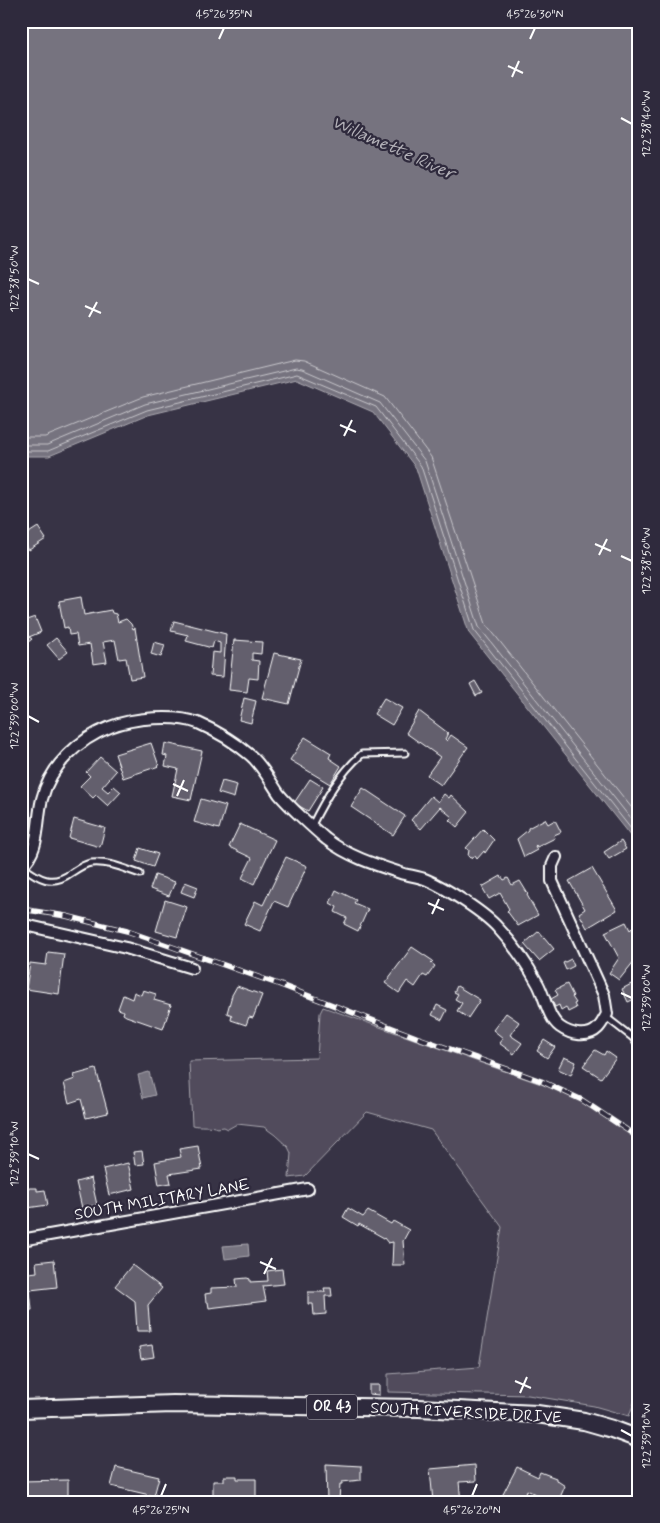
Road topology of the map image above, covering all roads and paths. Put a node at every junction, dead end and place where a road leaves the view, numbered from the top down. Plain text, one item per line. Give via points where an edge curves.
1 (405, 754) dead end
2 (312, 825) junction
3 (556, 857) dead end
4 (22, 867) edge
5 (140, 874) dead end
6 (21, 924) edge
7 (192, 968) dead end
8 (605, 1017) junction
9 (639, 1047) edge
10 (308, 1189) dead end
11 (21, 1240) edge
12 (21, 1409) edge
13 (639, 1439) edge

1 - 2 lane via 362,754 351,763 326,797
2 - 4 street via 281,796 251,755 225,737 196,722 168,718 138,719 109,727 93,736 59,765 42,799 37,840
2 - 8 street via 327,839 359,859 427,880 470,905 497,926 523,958 560,1027 575,1034 591,1033
3 - 8 street via 552,881 604,995
4 - 5 lane via 52,881 91,863 106,863
6 - 7 street via 126,948
8 - 9 lane
10 - 11 street, SOUTH MILITARY LANE
12 - 13 main road, SOUTH RIVERSIDE DRIVE / OR 43 via 173,1404 516,1412 584,1421

